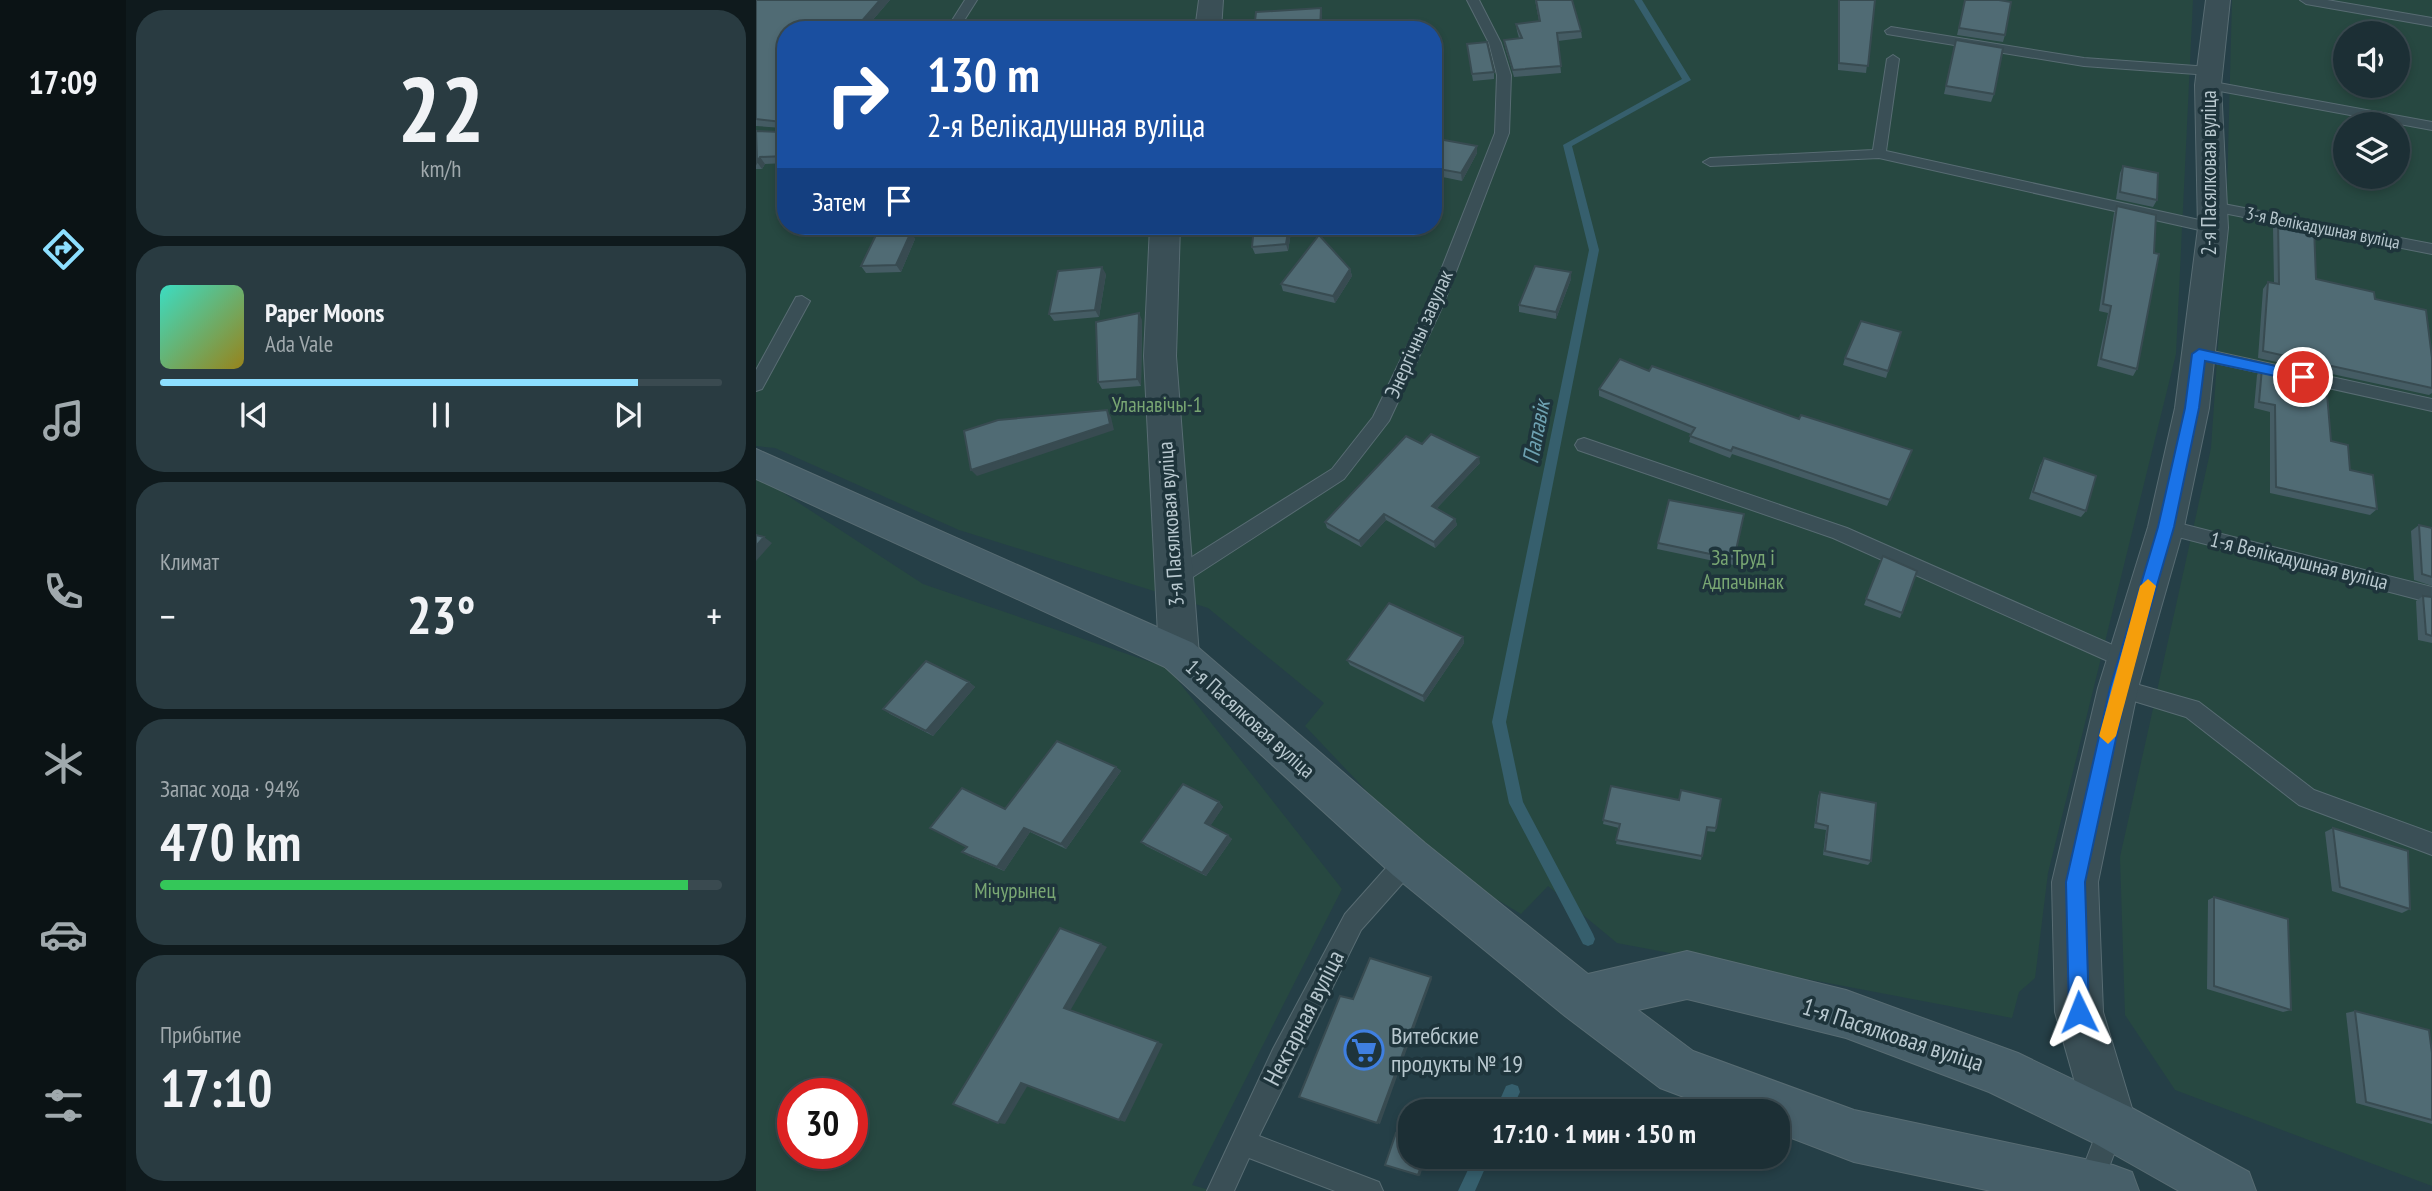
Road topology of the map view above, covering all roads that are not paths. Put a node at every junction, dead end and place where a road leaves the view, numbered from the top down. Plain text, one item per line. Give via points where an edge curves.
1 (971, 0) edge
2 (1211, 0) edge
3 (1473, 0) edge
4 (2218, 0) edge
5 (2306, 0) edge
6 (958, 21) edge
7 (1209, 21) edge
8 (2432, 22) edge
9 (1891, 30) dead end
10 (1893, 59) dead end
11 (2209, 78) junction
12 (2432, 126) edge
13 (1879, 154) junction
14 (1710, 162) dead end
15 (2213, 217) junction
16 (1165, 235) edge
17 (2432, 249) edge
18 (802, 301) dead end
19 (2199, 354) junction
20 (756, 385) edge
21 (2432, 405) edge
22 (1584, 445) dead end
23 (756, 463) edge
24 (2166, 527) junction
25 (1175, 578) junction
26 (2432, 595) edge
27 (1179, 655) junction
28 (2122, 674) junction
29 (2432, 844) edge
30 (1409, 859) junction
31 (1582, 999) junction
32 (2112, 1125) junction
33 (1243, 1143) junction
34 (2096, 1189) edge
35 (1220, 1191) edge
36 (1370, 1191) edge
37 (2230, 1191) edge

1 - 6 lane
2 - 7 street
3 - 25 lane, Энергічны завулак via 1495,43 1504,75 1502,133 1436,303 1380,421 1338,474
4 - 11 street, 2-я Пасялковая вуліца
5 - 8 lane
9 - 11 lane
10 - 13 lane
11 - 12 lane
11 - 15 street, 2-я Пасялковая вуліца
13 - 14 lane, 3-я Велікадушная вуліца
13 - 15 lane, 3-я Велікадушная вуліца
15 - 17 lane, 3-я Велікадушная вуліца
15 - 19 street, 2-я Пасялковая вуліца
16 - 25 street, 3-я Пасялковая вуліца via 1160,356
18 - 20 lane
19 - 21 lane
19 - 24 street, 2-я Пасялковая вуліца
22 - 28 lane via 1840,533
23 - 27 street, 1-я Пасялковая вуліца
24 - 26 lane, 1-я Велікадушная вуліца
24 - 28 street, 2-я Пасялковая вуліца
25 - 27 street, 3-я Пасялковая вуліца
27 - 30 street, 1-я Пасялковая вуліца
28 - 29 lane via 2192,709 2307,798
28 - 32 street, 2-я Пасялковая вуліца via 2075,882 2079,1012
30 - 31 street, 1-я Пасялковая вуліца
30 - 33 lane, Нектарная вуліца via 1353,922
31 - 32 street, 1-я Пасялковая вуліца via 1687,975 1846,1014 2000,1071
31 - 34 street, 1-я Пасялковая вуліца via 1678,1070 1842,1132
32 - 34 lane
32 - 37 street, 1-я Пасялковая вуліца
33 - 35 lane, Нектарная вуліца
33 - 36 lane

